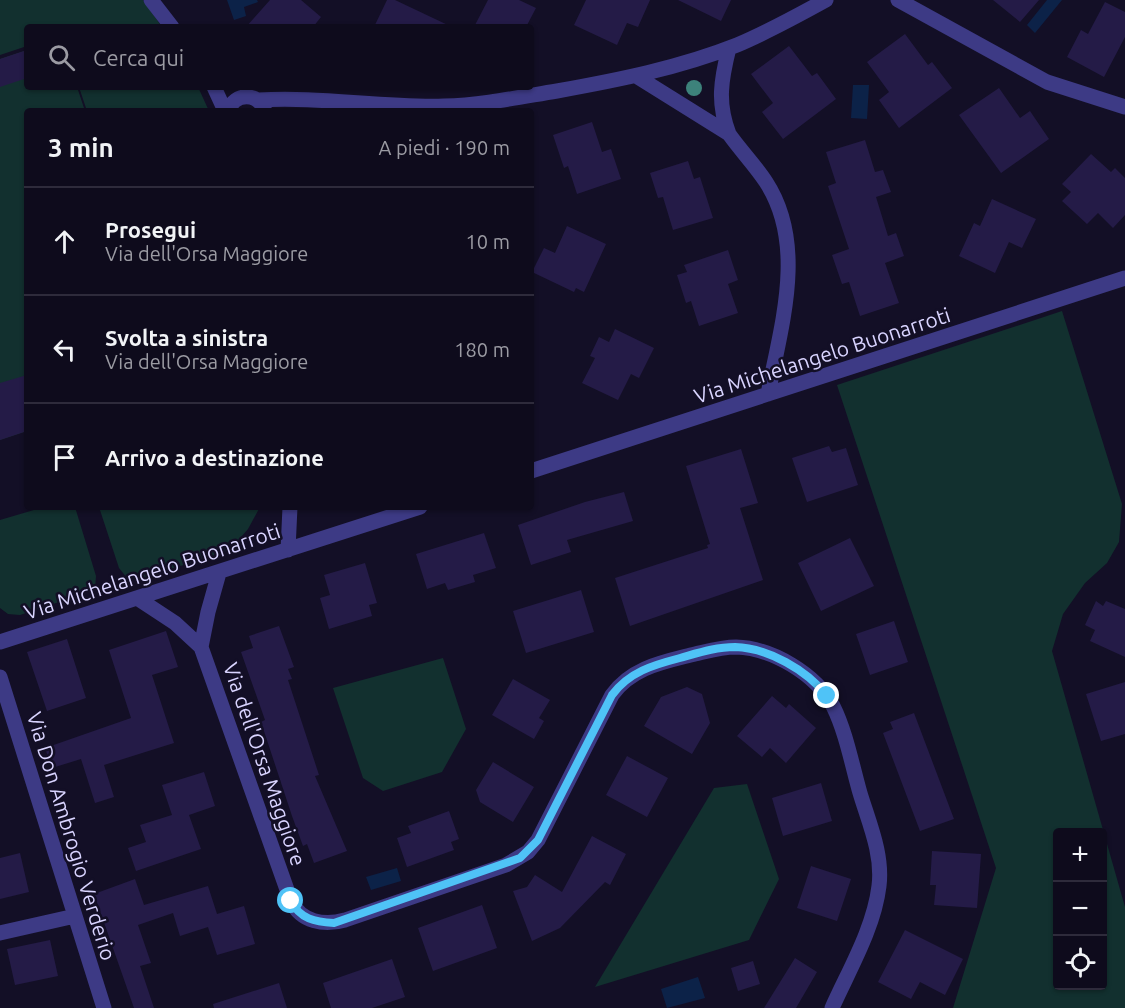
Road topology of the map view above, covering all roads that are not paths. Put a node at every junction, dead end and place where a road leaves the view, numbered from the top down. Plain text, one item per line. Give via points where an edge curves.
1 (151, 0) edge
2 (826, 0) edge
3 (898, 0) edge
4 (170, 24) edge
5 (729, 48) junction
6 (636, 76) junction
7 (215, 90) edge
8 (233, 90) edge
9 (242, 97) junction
10 (333, 103) junction
11 (262, 106) edge
12 (491, 106) edge
13 (1125, 107) edge
14 (225, 108) edge
15 (228, 108) edge
16 (300, 108) edge
17 (729, 135) junction
18 (1125, 278) edge
19 (768, 394) junction
20 (534, 470) edge
21 (290, 510) edge
22 (411, 510) edge
23 (288, 550) junction
24 (219, 573) junction
25 (137, 598) junction
26 (0, 642) edge
27 (201, 647) junction
28 (0, 677) edge
29 (75, 916) junction
30 (0, 933) edge
31 (104, 1008) edge
32 (832, 1008) edge

1 - 4 street
2 - 5 street
3 - 13 street via 1047,82
5 - 6 street
5 - 17 street via 720,102
6 - 12 street
6 - 17 street
7 - 14 street
8 - 9 street
9 - 11 street
9 - 15 street
10 - 11 street via 298,99
10 - 12 street
10 - 16 street
17 - 19 street via 766,182 786,230 788,280
18 - 19 street, Via Michelangelo Buonarroti
19 - 20 street, Via Michelangelo Buonarroti
21 - 23 street
22 - 23 street, Via Michelangelo Buonarroti
23 - 24 street, Via Michelangelo Buonarroti
24 - 25 street, Via Michelangelo Buonarroti
24 - 27 street
25 - 26 street, Via Michelangelo Buonarroti
25 - 27 street, Via dell'Orsa Maggiore via 175,623
27 - 32 street, Via dell'Orsa Maggiore via 291,901 296,910 311,920 334,923 507,865 528,852 538,840 612,695 634,674 653,665 724,648 750,649 784,662 817,685 834,709 878,854 879,886 872,916
28 - 29 street, Via Don Ambrogio Verderio
29 - 30 street
29 - 31 street, Via Don Ambrogio Verderio

